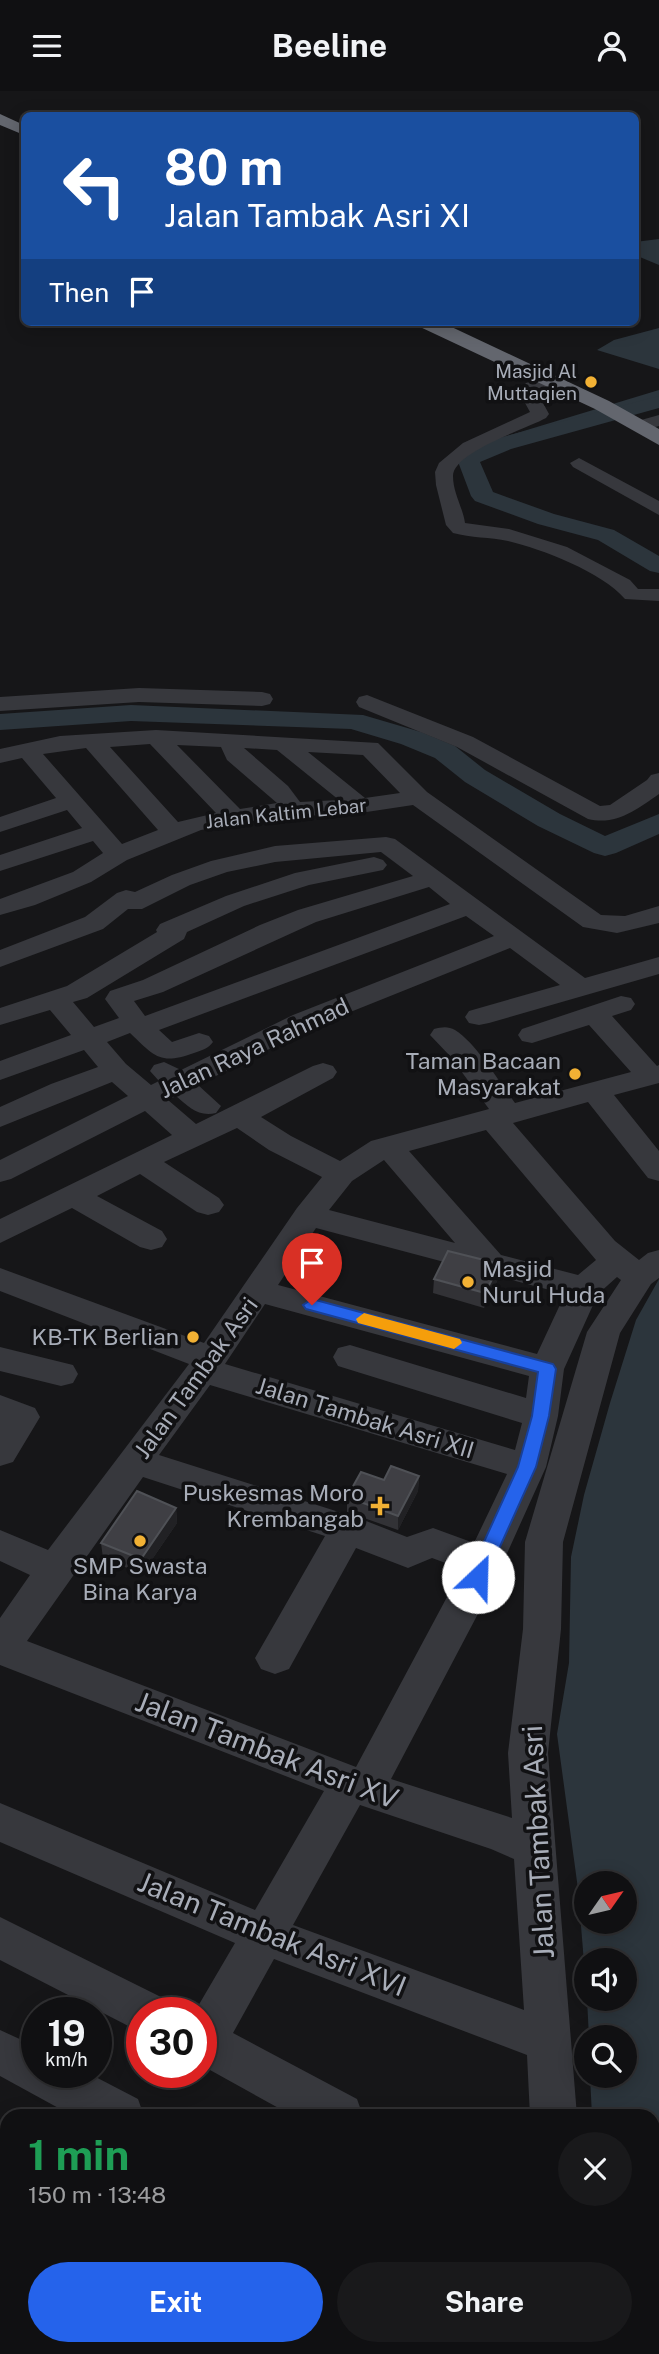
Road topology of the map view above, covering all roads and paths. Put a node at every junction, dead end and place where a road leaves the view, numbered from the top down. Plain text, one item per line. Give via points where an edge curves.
1 (0, 119) edge
2 (21, 130) edge
3 (434, 326) edge
4 (551, 381) junction
5 (643, 422) edge
6 (659, 438) edge
7 (579, 463) dead end
8 (659, 509) edge
9 (659, 595) edge
10 (262, 699) dead end
11 (367, 702) dead end
12 (0, 704) edge
13 (156, 737) junction
14 (91, 740) junction
15 (230, 741) junction
16 (282, 743) junction
17 (27, 749) junction
18 (0, 756) edge
19 (659, 780) edge
20 (418, 797) junction
21 (0, 800) edge
22 (71, 800) junction
23 (360, 806) junction
24 (293, 809) junction
25 (233, 816) junction
26 (10, 822) edge
27 (96, 832) junction
28 (173, 832) junction
29 (380, 854) junction
30 (118, 855) junction
31 (0, 863) edge
32 (82, 877) junction
33 (433, 878) junction
34 (130, 900) junction
35 (471, 905) junction
36 (0, 907) edge
37 (659, 914) edge
38 (172, 932) junction
39 (514, 937) junction
40 (220, 954) junction
41 (0, 959) edge
42 (659, 965) edge
43 (580, 987) junction
44 (56, 1000) junction
45 (0, 1017) edge
46 (479, 1017) dead end
47 (138, 1025) junction
48 (444, 1035) dead end
49 (532, 1035) dead end
50 (87, 1039) junction
51 (199, 1042) dead end
52 (117, 1070) junction
53 (0, 1071) edge
54 (323, 1072) dead end
55 (655, 1075) edge
56 (171, 1076) junction
57 (595, 1091) junction
58 (150, 1097) junction
59 (206, 1106) dead end
60 (239, 1116) junction
61 (500, 1117) junction
62 (0, 1118) edge
63 (193, 1137) junction
64 (388, 1146) junction
65 (141, 1161) junction
66 (659, 1171) edge
67 (0, 1172) edge
68 (341, 1174) junction
69 (74, 1196) junction
70 (208, 1205) dead end
71 (308, 1215) junction
72 (0, 1232) edge
73 (151, 1239) dead end
74 (489, 1262) junction
75 (638, 1265) edge
76 (0, 1279) edge
77 (584, 1288) junction
78 (259, 1291) junction
79 (350, 1357) dead end
80 (0, 1359) edge
81 (207, 1365) junction
82 (547, 1369) junction
83 (61, 1374) dead end
84 (11, 1413) edge
85 (541, 1416) junction
86 (0, 1453) edge
87 (136, 1461) junction
88 (527, 1467) junction
89 (348, 1529) junction
90 (0, 1545) edge
91 (484, 1562) junction
92 (55, 1569) junction
93 (1, 1649) edge
94 (275, 1658) dead end
95 (358, 1786) junction
96 (0, 1822) edge
97 (534, 1848) junction
98 (265, 1935) junction
99 (0, 1937) edge
100 (126, 2002) edge
101 (217, 2015) edge
102 (548, 2041) junction
103 (217, 2048) edge
104 (0, 2052) edge
105 (21, 2063) edge
106 (68, 2088) edge
107 (108, 2109) edge
108 (327, 2109) edge
109 (553, 2109) edge

1 - 2 highway
3 - 4 highway
4 - 5 highway
4 - 9 street via 528,392 540,414 448,460 444,471 456,525 531,541 612,578 632,595
5 - 6 highway
7 - 8 street
10 - 12 street via 139,695
11 - 19 street via 465,741 597,814 616,812
13 - 14 street
13 - 15 street
13 - 25 street
14 - 17 street
14 - 28 street
15 - 16 street
15 - 24 street via 235,755 281,791
16 - 20 street via 370,748
16 - 23 street
17 - 18 street
17 - 22 street
20 - 23 street, Jalan Kaltim Lebar
20 - 37 street via 592,921 620,925
21 - 26 street
22 - 26 street
22 - 27 street
23 - 24 street, Jalan Kaltim Lebar
24 - 25 street, Jalan Kaltim Lebar
25 - 28 street, Jalan Kaltim Lebar
27 - 30 street
27 - 31 street
28 - 30 street, Jalan Kaltim Lebar
29 - 33 street
29 - 34 street via 275,854 220,866
29 - 38 street via 235,901
30 - 32 street, Jalan Kaltim Lebar
32 - 34 street
32 - 36 street, Jalan Kaltim Lebar
33 - 35 street
33 - 40 street via 307,916
34 - 38 street
34 - 41 street via 94,923
35 - 39 street
35 - 47 street
38 - 40 street
38 - 44 street via 77,992
39 - 43 street
39 - 56 street, Jalan Raya Rahmad
40 - 47 street via 120,997
42 - 43 street
43 - 46 street
44 - 45 street
44 - 50 street
47 - 50 street
47 - 51 street via 170,1052
48 - 61 street via 460,1050
49 - 55 street via 608,1009
50 - 52 street
50 - 53 street
52 - 58 street
52 - 62 street
54 - 60 street
55 - 57 street, Jalan Tambak Asri
56 - 58 street, Jalan Raya Rahmad
56 - 59 street
57 - 61 street, Jalan Tambak Asri
57 - 66 street
58 - 63 street
58 - 67 street, Jalan Raya Rahmad
60 - 63 street
60 - 68 street
61 - 64 street, Jalan Tambak Asri
61 - 75 street via 604,1249
63 - 65 street
64 - 68 street, Jalan Tambak Asri
64 - 74 street
65 - 69 street
65 - 70 street
68 - 71 street, Jalan Tambak Asri
69 - 72 street
69 - 73 street
71 - 74 street
71 - 78 street, Jalan Tambak Asri
74 - 77 street
75 - 77 street
75 - 97 street, Jalan Tambak Asri via 604,1332 544,1542 542,1629 528,1753
76 - 81 street, Jalan Tambak Asri XII
77 - 82 street
78 - 81 street, Jalan Tambak Asri
78 - 82 street
79 - 85 street
80 - 83 street
81 - 87 street, Jalan Tambak Asri
81 - 88 street, Jalan Tambak Asri XII
82 - 85 street
84 - 86 street via 22,1422
85 - 88 street
87 - 89 street
87 - 92 street, Jalan Tambak Asri
88 - 91 street
89 - 91 street via 408,1553 433,1543
89 - 94 street
90 - 92 street
91 - 95 street
92 - 93 street, Jalan Tambak Asri
93 - 95 street, Jalan Tambak Asri XV
95 - 97 street, Jalan Tambak Asri XV
95 - 98 street
96 - 98 street, Jalan Tambak Asri XVI
97 - 102 street, Jalan Tambak Asri
98 - 101 street
98 - 102 street, Jalan Tambak Asri XVI
99 - 100 street
102 - 109 street, Jalan Tambak Asri
103 - 108 street
104 - 105 street
106 - 107 street

